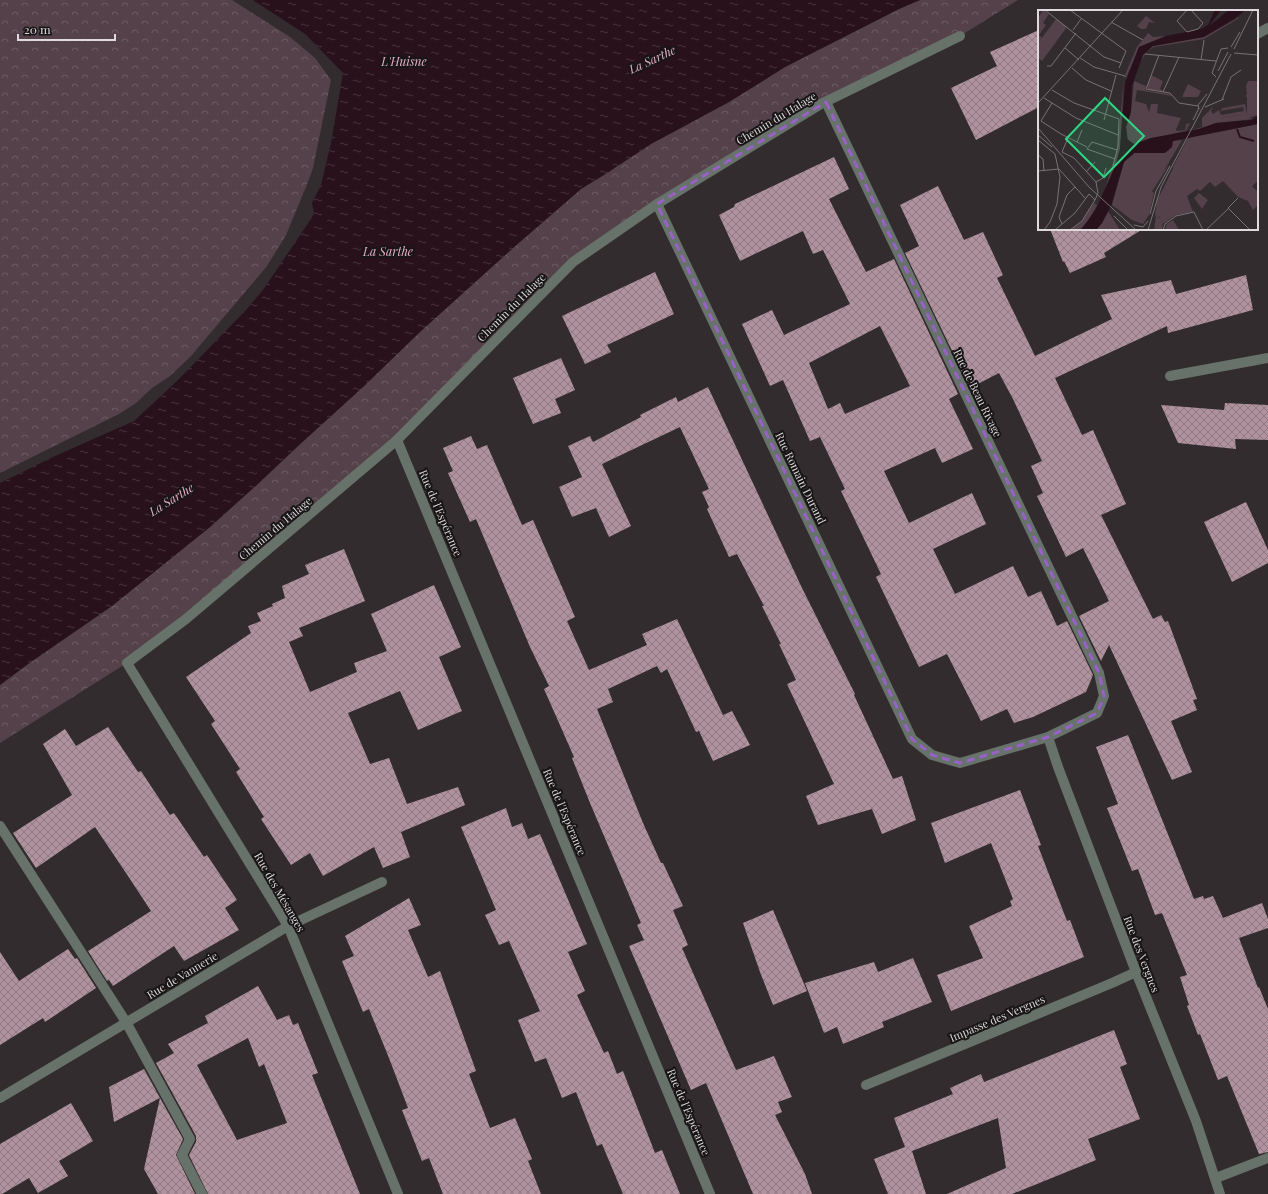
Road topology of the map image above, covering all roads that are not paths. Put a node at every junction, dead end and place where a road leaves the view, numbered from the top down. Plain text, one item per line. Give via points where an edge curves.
1 (1268, 28) edge
2 (1258, 33) edge
3 (960, 36) dead end
4 (826, 102) junction
5 (657, 204) junction
6 (1268, 358) edge
7 (1170, 376) dead end
8 (397, 440) junction
9 (126, 663) joint
10 (1104, 696) joint
11 (1048, 737) junction
12 (0, 826) edge
13 (382, 882) dead end
14 (288, 926) junction
15 (1136, 972) junction
16 (126, 1022) junction
17 (866, 1085) dead end
18 (0, 1098) edge
19 (1268, 1158) edge
20 (1216, 1178) junction
21 (202, 1194) edge
22 (398, 1194) edge
23 (710, 1194) edge
24 (1220, 1194) edge

1 - 2 street
3 - 4 street, Chemin du Halage
4 - 5 street, Chemin du Halage
4 - 10 street, Rue de Beau Rivage via 1099,673
5 - 8 street, Chemin du Halage via 573,262
5 - 11 street, Rue Romain Durand via 912,739 932,754 960,763
6 - 7 street
8 - 9 street, Chemin du Halage via 186,619
8 - 23 street, Rue de l'Espérance
9 - 14 street, Rue des Mésanges
10 - 11 street, Rue Romain Durand via 1097,713
11 - 15 street, Rue des Vergnes
12 - 16 street
13 - 14 street, Rue de Vannerie
14 - 16 street, Rue de Vannerie
14 - 22 street, Rue des Mésanges
15 - 17 street, Impasse des Vergnes
15 - 20 street, Rue des Vergnes
16 - 18 street, Rue de Vannerie
16 - 21 street via 190,1139 182,1155
19 - 20 street
20 - 24 street, Rue des Vergnes

